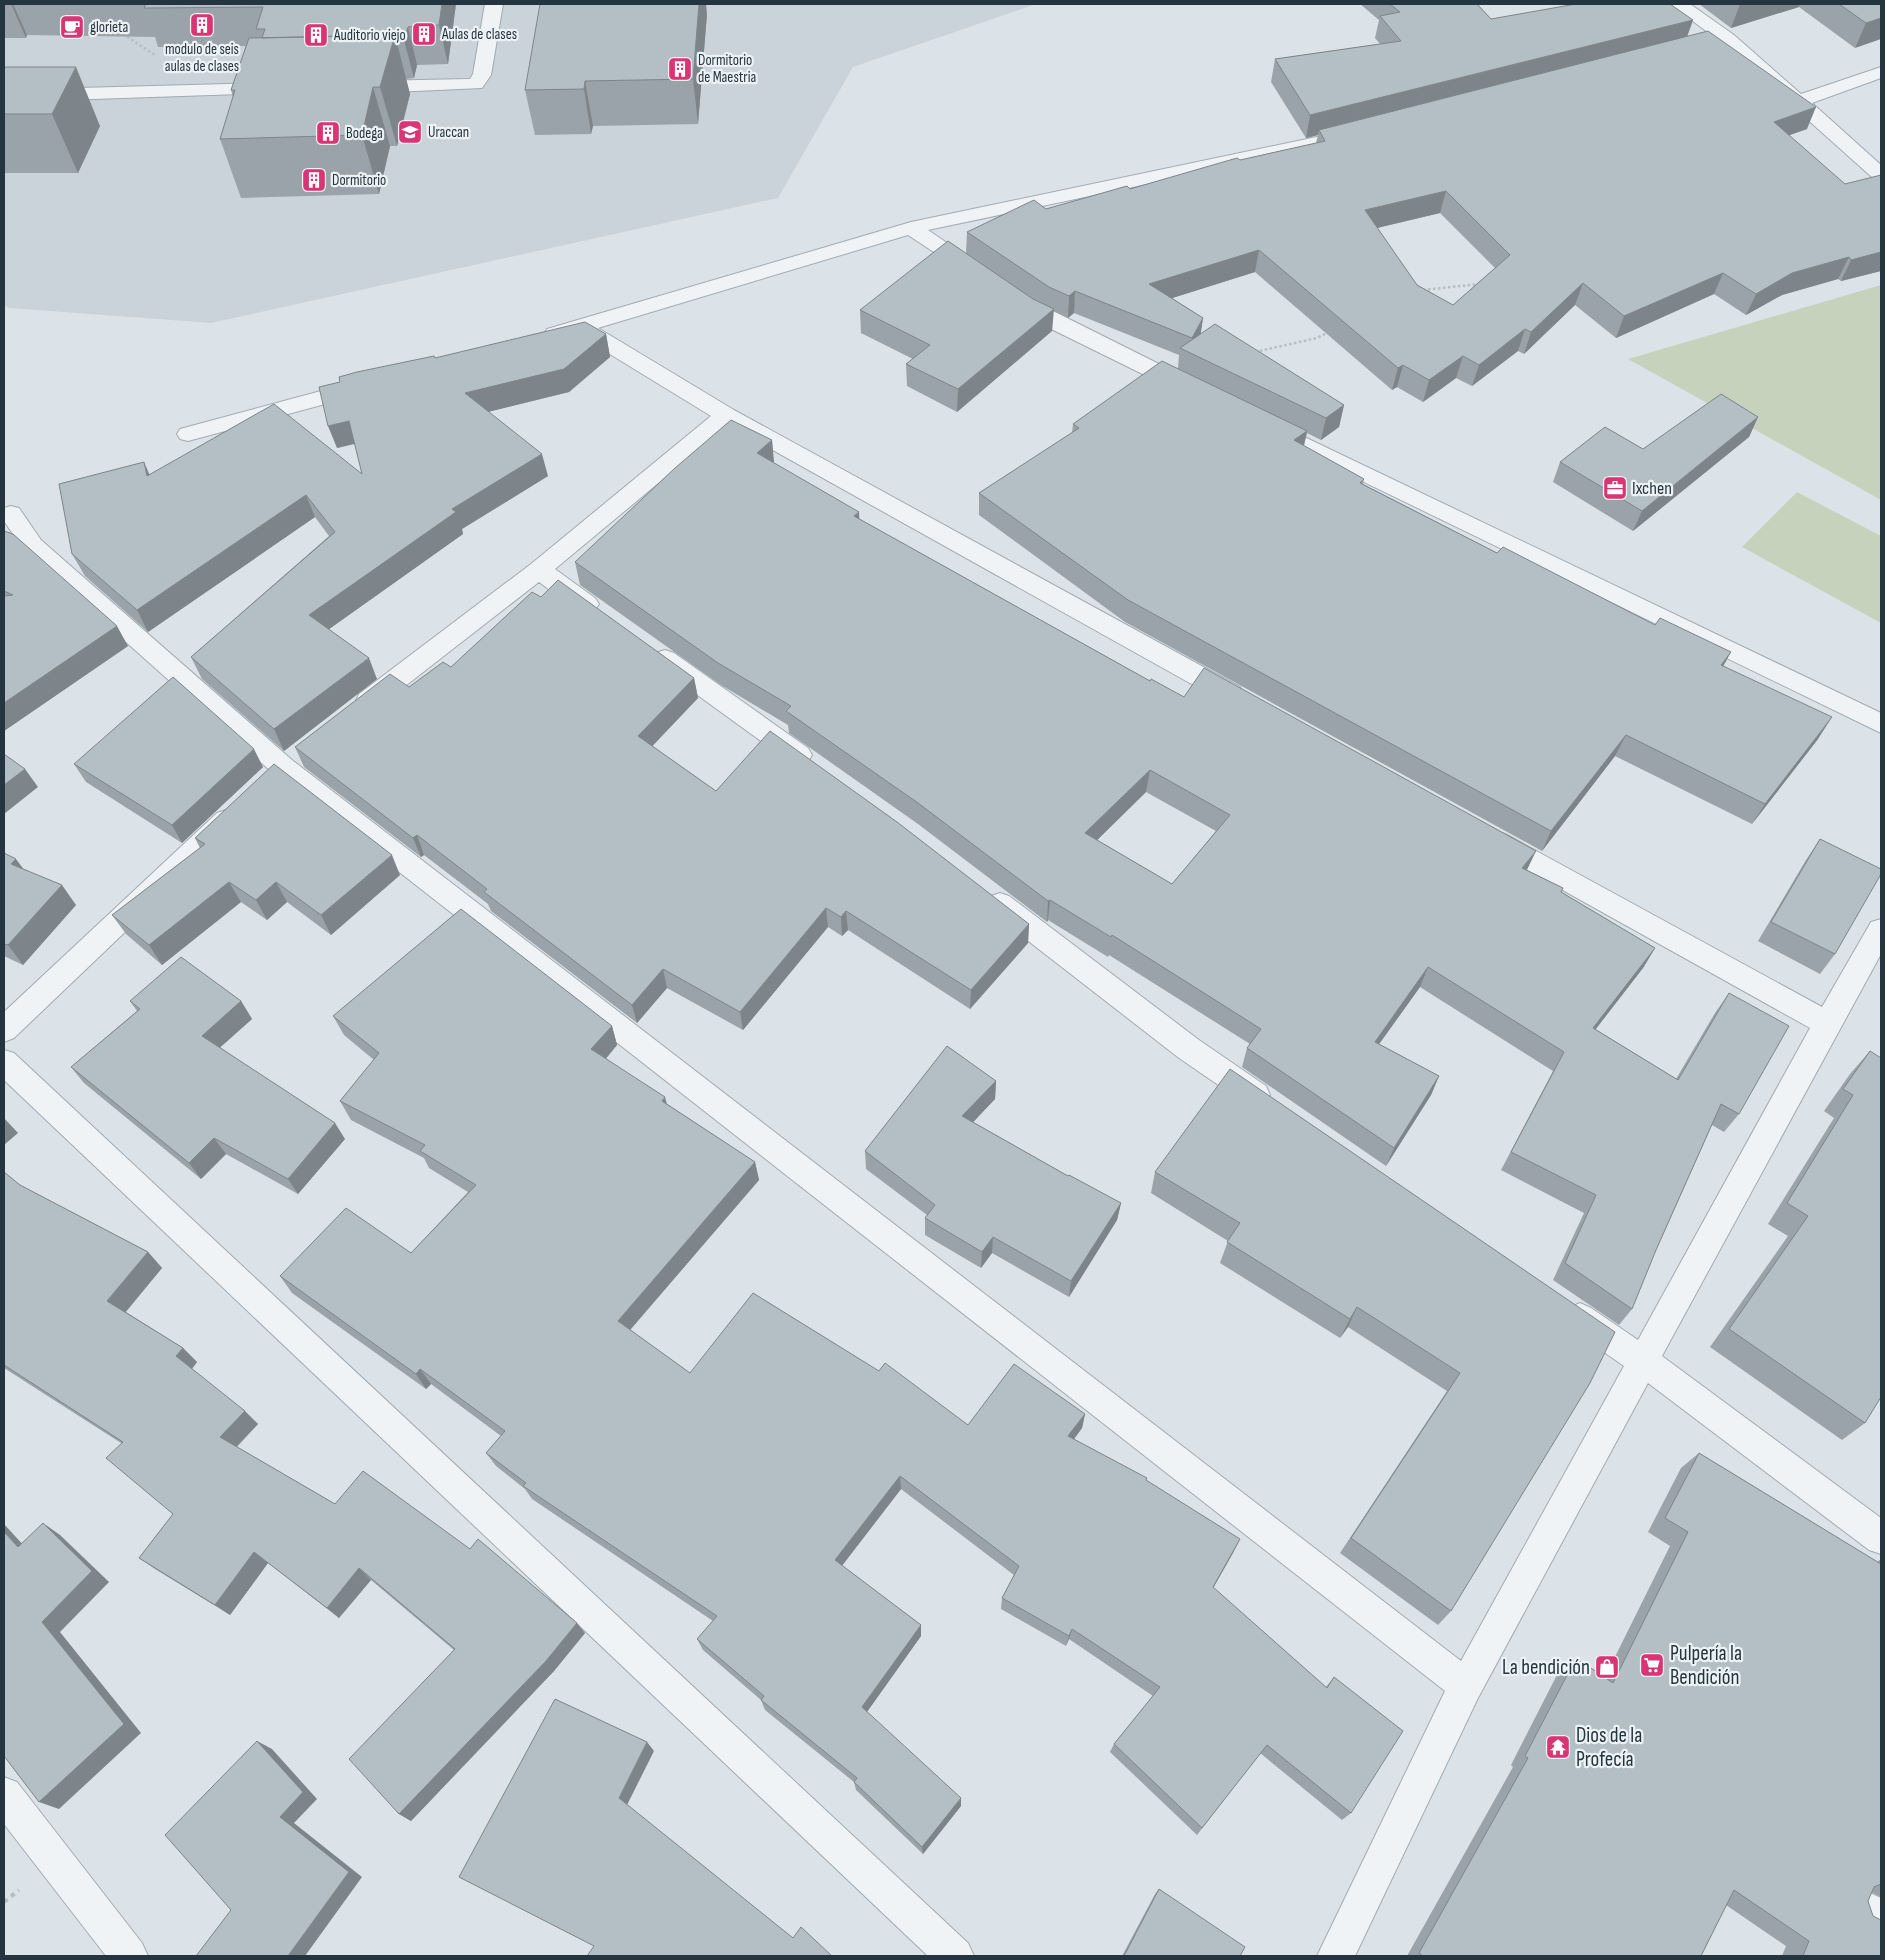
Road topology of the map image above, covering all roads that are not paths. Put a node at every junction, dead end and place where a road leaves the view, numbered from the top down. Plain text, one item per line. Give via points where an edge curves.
1 (494, 4) edge
2 (1678, 4) edge
3 (1728, 39) junction
4 (1671, 54) edge
5 (1881, 72) edge
6 (351, 87) edge
7 (288, 88) edge
8 (4, 96) edge
9 (1798, 102) junction
10 (1348, 136) edge
11 (1881, 175) edge
12 (911, 228) junction
13 (581, 327) junction
14 (533, 340) edge
15 (380, 382) edge
16 (1205, 396) edge
17 (726, 415) junction
18 (1250, 417) edge
19 (188, 434) dead end
20 (11, 514) dead end
21 (539, 570) junction
22 (603, 616) edge
23 (644, 644) edge
24 (1250, 705) edge
25 (353, 713) edge
26 (1881, 724) edge
27 (820, 770) edge
28 (240, 807) edge
29 (1478, 831) edge
30 (978, 887) edge
31 (1881, 930) edge
32 (1827, 1024) junction
33 (4, 1030) edge
34 (4, 1062) edge
35 (1278, 1110) edge
36 (1562, 1305) edge
37 (1643, 1361) junction
38 (1881, 1538) edge
39 (1466, 1686) junction
40 (4, 1795) edge
41 (129, 1956) edge
42 (955, 1956) edge
43 (1336, 1956) edge

1 - 6 street via 482,75 475,84
2 - 3 street
3 - 4 street
3 - 9 street
5 - 9 street
7 - 8 street
9 - 11 street
10 - 12 street
12 - 13 street
12 - 16 street via 1040,315
13 - 14 street
13 - 17 street
15 - 19 street
17 - 21 street
17 - 24 street
18 - 26 street
20 - 39 street via 33,546 283,767
21 - 22 street
21 - 25 street
23 - 27 street
28 - 33 street
29 - 32 street
30 - 35 street via 1189,1049
31 - 32 street
32 - 37 street
34 - 42 street
36 - 37 street
37 - 38 street
37 - 39 street
39 - 43 street
40 - 41 street

